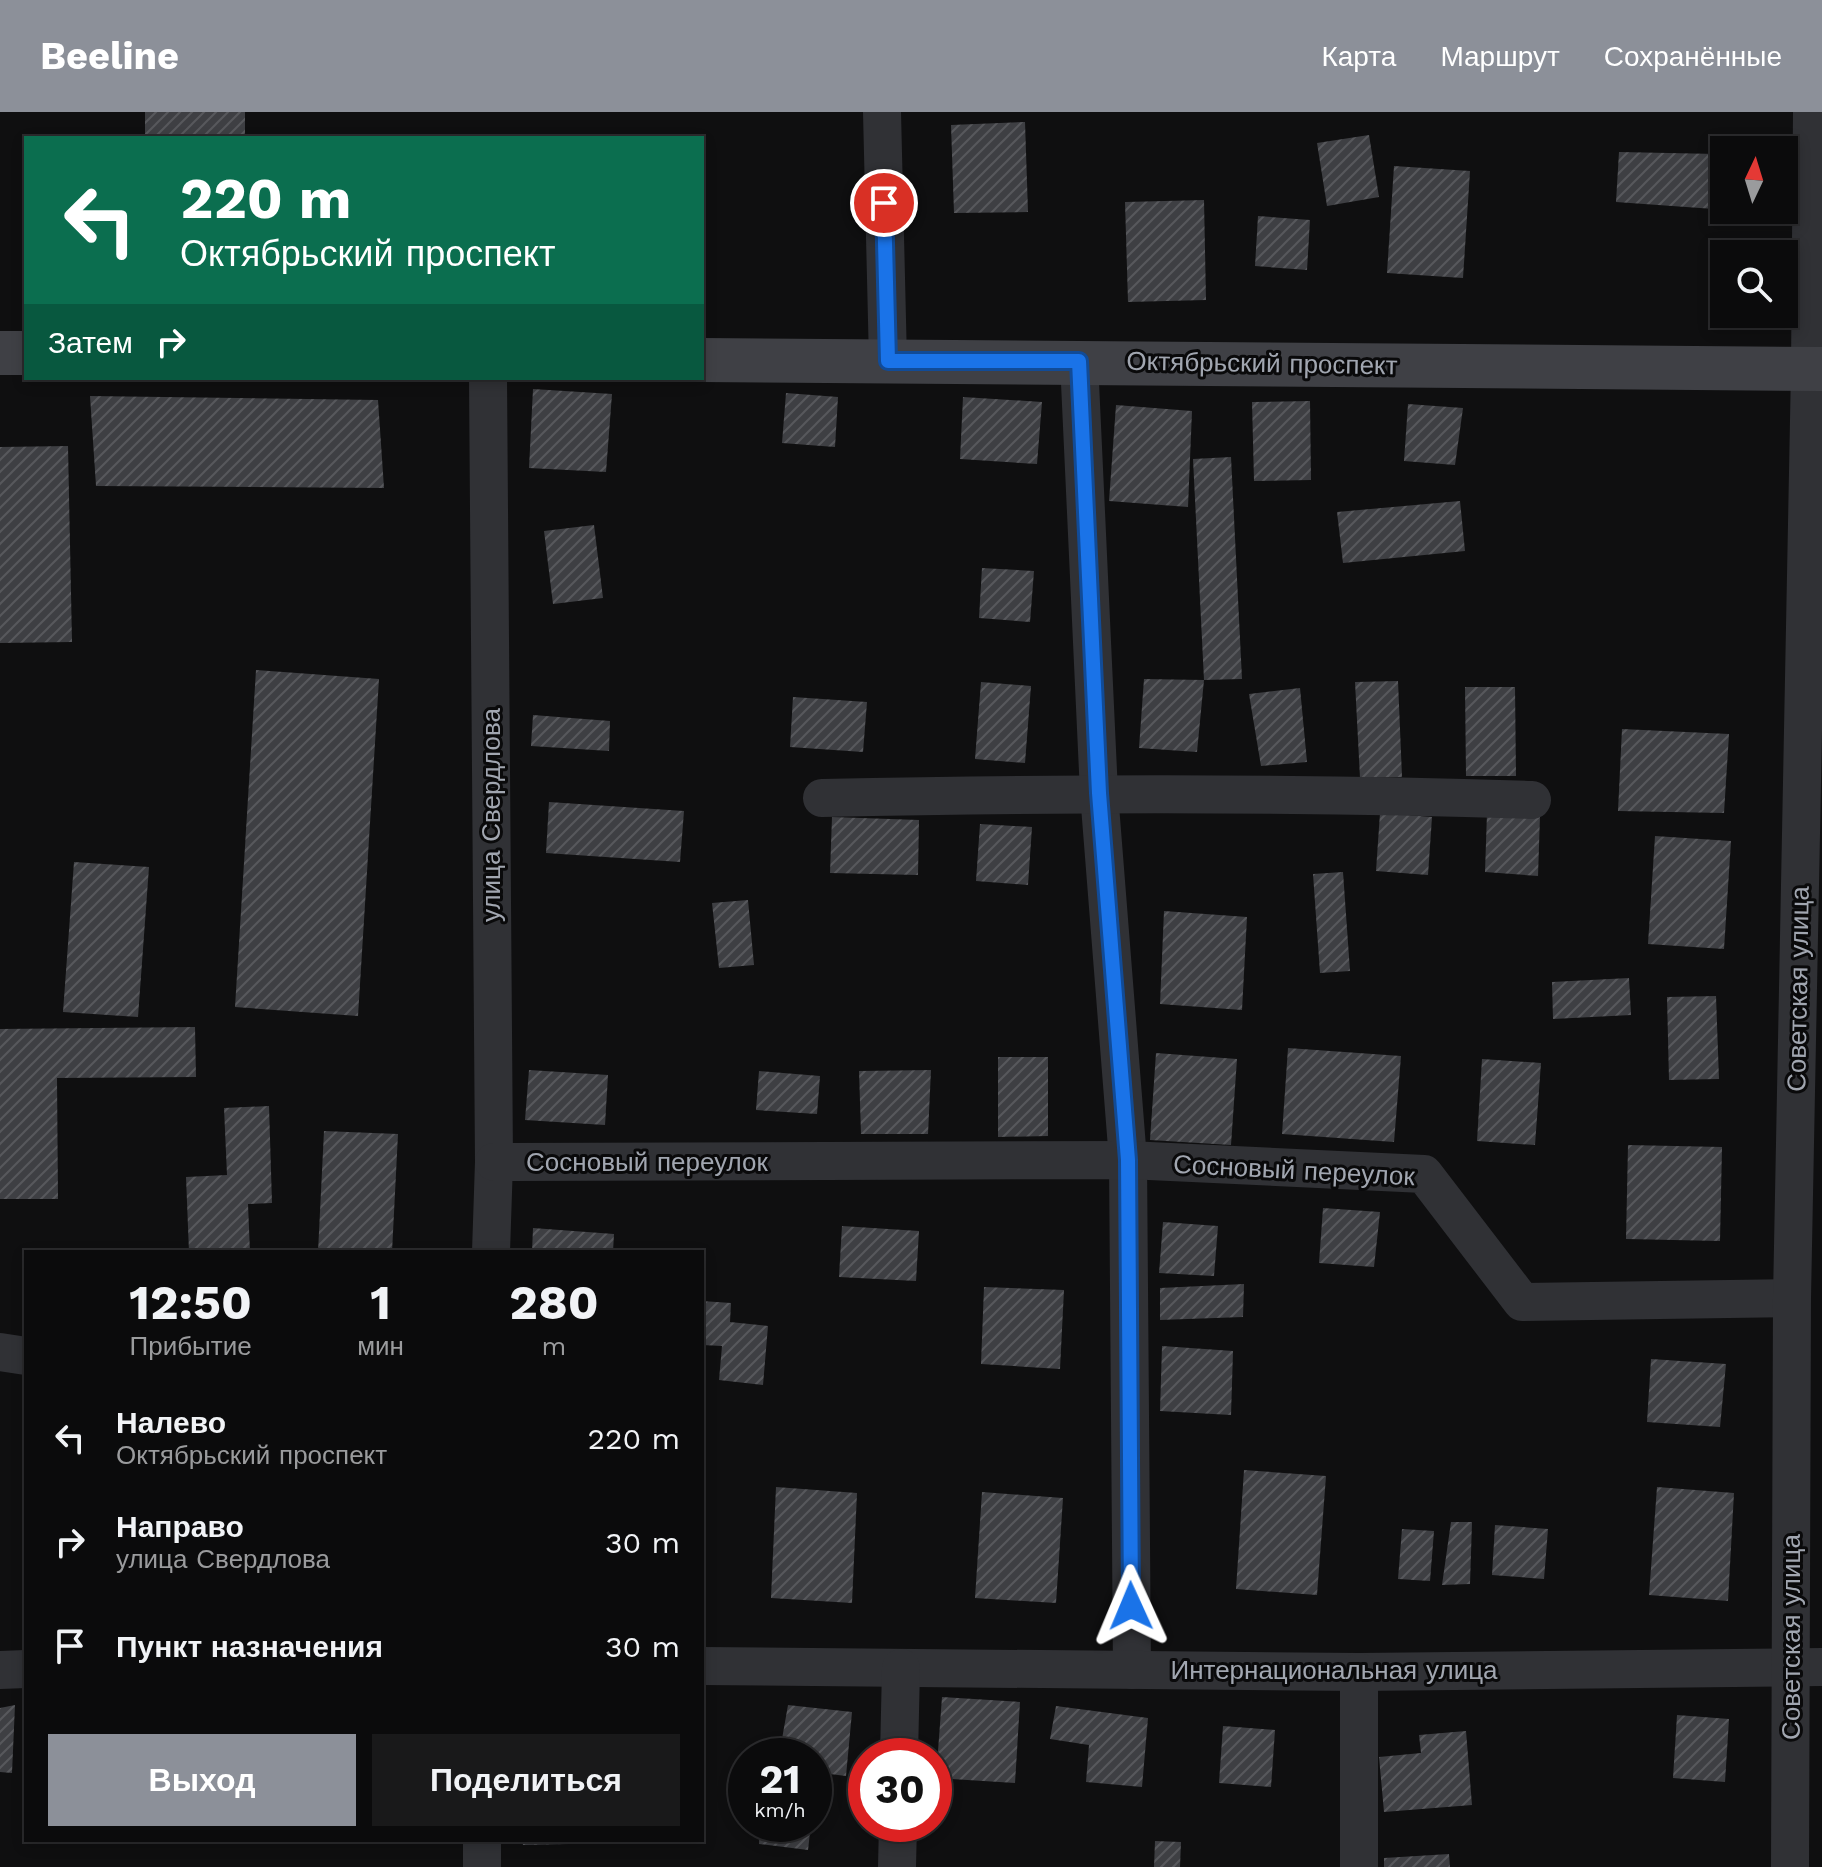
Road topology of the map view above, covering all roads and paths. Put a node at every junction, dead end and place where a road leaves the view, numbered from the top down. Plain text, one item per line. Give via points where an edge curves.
1 (882, 112) edge
2 (1812, 112) edge
3 (0, 353) edge
4 (24, 353) edge
5 (704, 360) edge
6 (888, 361) junction
7 (1079, 361) junction
8 (1816, 369) edge
9 (488, 380) edge
10 (1099, 793) junction
11 (822, 798) dead end
12 (1532, 800) dead end
13 (1128, 1160) junction
14 (494, 1162) junction
15 (491, 1250) edge
16 (1792, 1298) junction
17 (0, 1352) edge
18 (24, 1356) edge
19 (704, 1666) edge
20 (1807, 1667) edge
21 (901, 1668) junction
22 (24, 1669) edge
23 (0, 1670) edge
24 (1132, 1670) junction
25 (1359, 1672) junction
26 (899, 1738) edge
27 (482, 1842) edge
28 (898, 1842) edge
29 (482, 1867) edge
30 (897, 1867) edge
31 (1359, 1867) edge
32 (1790, 1867) edge

1 - 6 street
2 - 8 street, Советская улица
3 - 4 street
5 - 6 street, Октябрьский проспект
6 - 7 street, Октябрьский проспект
7 - 8 street, Октябрьский проспект
7 - 10 street
8 - 16 street, Советская улица
9 - 14 street, улица Свердлова
10 - 11 street
10 - 12 street
10 - 13 street
13 - 14 street, Сосновый переулок
13 - 16 street, Сосновый переулок via 1424,1174 1522,1302
13 - 24 street
14 - 15 street, улица Свердлова
16 - 20 street, Советская улица
17 - 18 street
19 - 21 street, Интернациональная улица
20 - 25 street, Интернациональная улица
20 - 32 street, Советская улица
21 - 24 street, Интернациональная улица
21 - 26 street
22 - 23 street
24 - 25 street, Интернациональная улица
25 - 31 street
27 - 29 street
28 - 30 street

